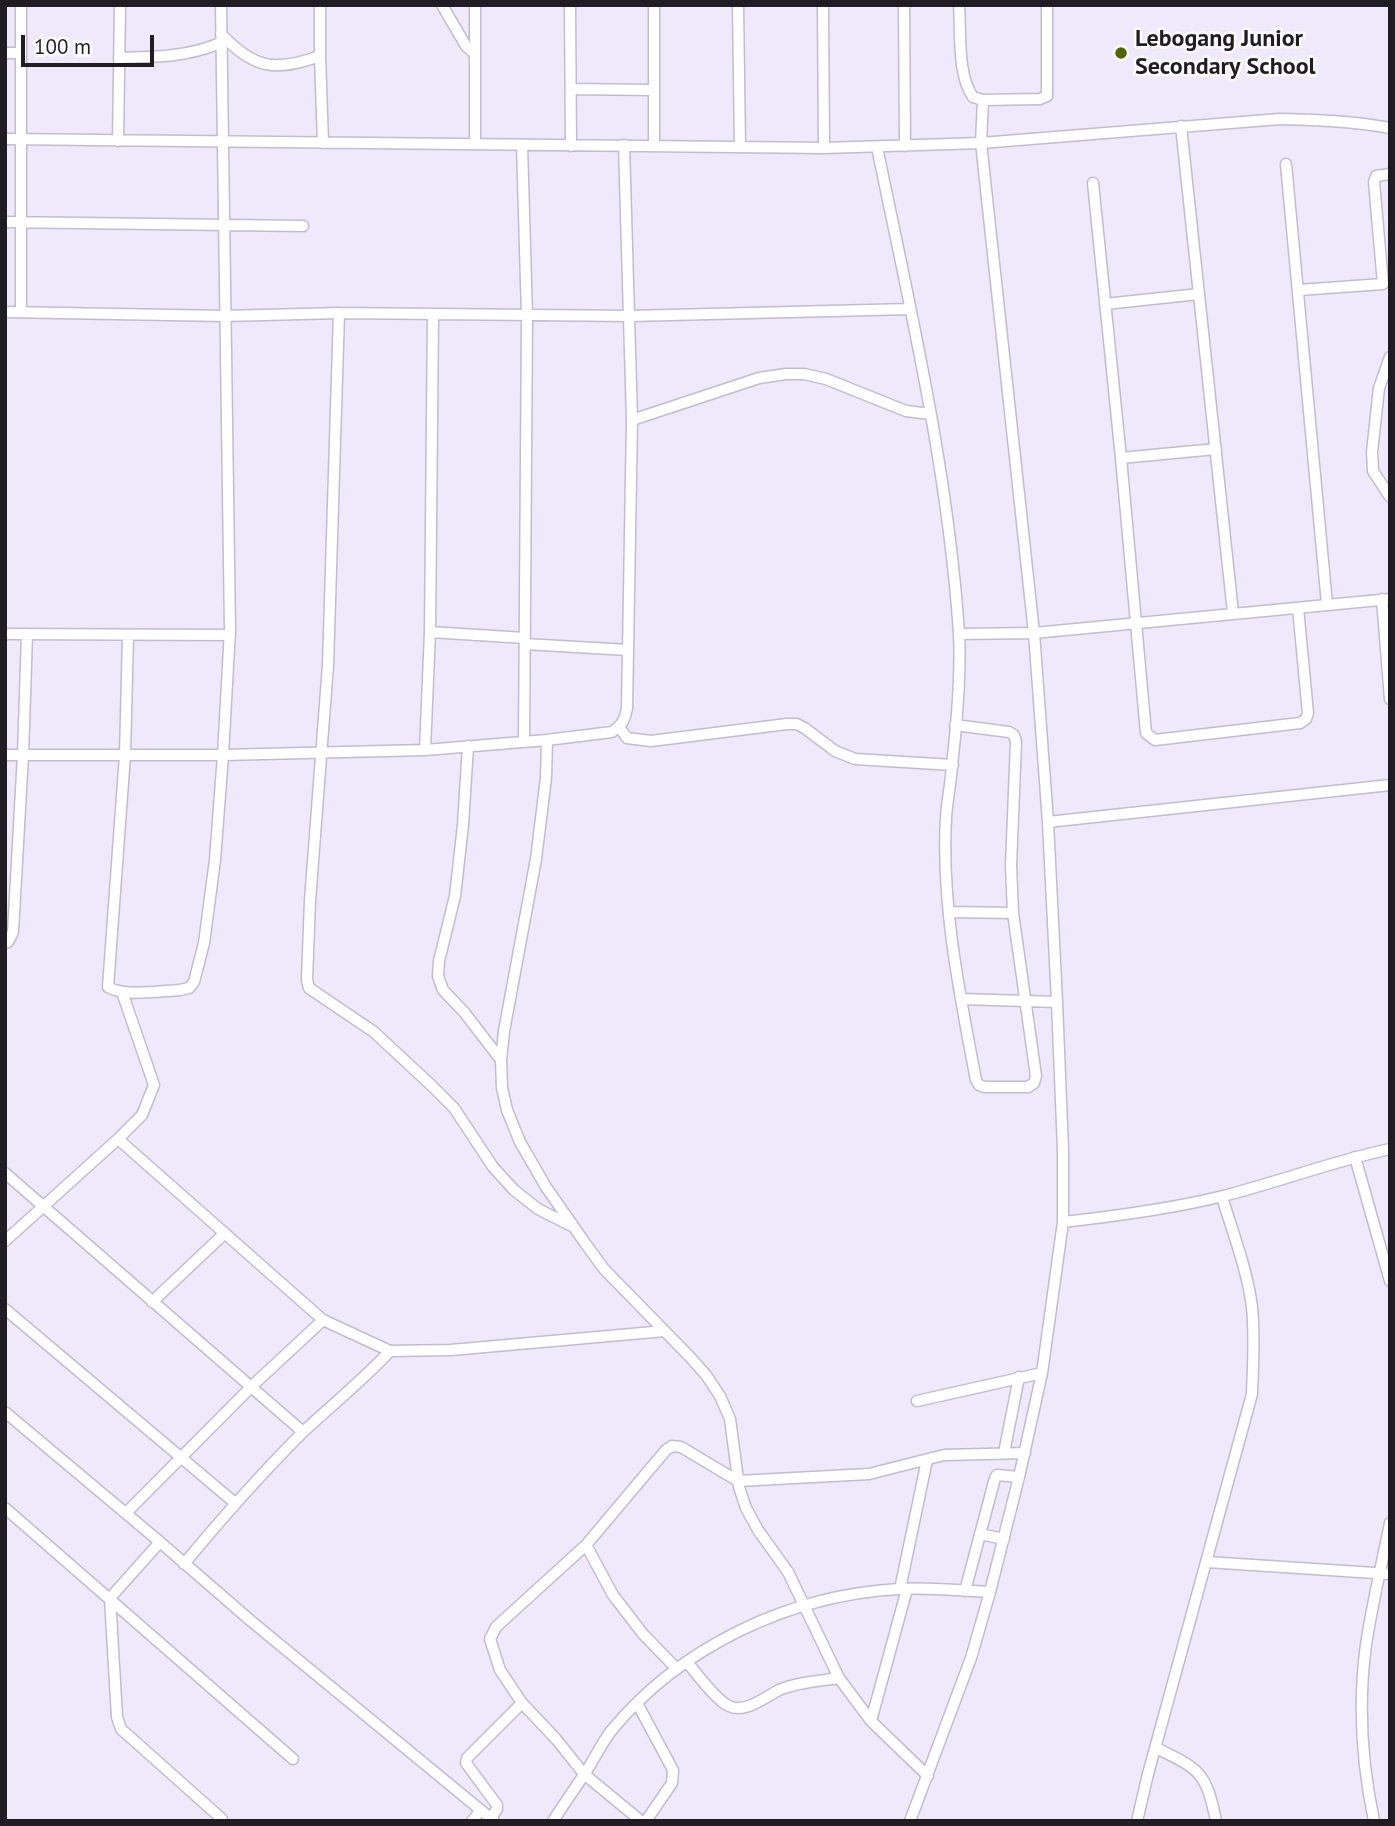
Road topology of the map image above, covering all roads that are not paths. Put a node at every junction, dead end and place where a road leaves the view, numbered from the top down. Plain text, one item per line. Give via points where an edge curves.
1 (21, 5) edge
2 (120, 5) edge
3 (221, 5) edge
4 (320, 5) edge
5 (442, 5) edge
6 (475, 5) edge
7 (570, 5) edge
8 (654, 5) edge
9 (738, 5) edge
10 (823, 5) edge
11 (904, 5) edge
12 (959, 5) edge
13 (1047, 5) edge
14 (220, 39) junction
15 (5, 53) edge
16 (21, 53) junction
17 (475, 54) junction
18 (320, 56) junction
19 (120, 58) junction
20 (571, 89) junction
21 (654, 90) junction
22 (983, 100) junction
23 (1181, 127) junction
24 (1390, 128) edge
25 (5, 139) edge
26 (21, 139) junction
27 (118, 141) junction
28 (224, 142) junction
29 (323, 143) junction
30 (981, 143) junction
31 (475, 144) junction
32 (522, 145) junction
33 (624, 145) junction
34 (571, 146) junction
35 (654, 146) junction
36 (905, 146) junction
37 (740, 147) junction
38 (824, 148) junction
39 (877, 148) junction
40 (1286, 164) dead end
41 (1390, 174) edge
42 (1093, 183) dead end
43 (5, 222) edge
44 (21, 223) junction
45 (224, 224) junction
46 (303, 226) dead end
47 (1386, 285) edge
48 (1299, 290) junction
49 (1199, 294) junction
50 (1105, 304) junction
51 (910, 309) junction
52 (5, 312) edge
53 (21, 312) junction
54 (339, 313) junction
55 (433, 314) junction
56 (225, 316) junction
57 (527, 316) junction
58 (630, 316) junction
59 (1390, 358) edge
60 (930, 414) junction
61 (632, 420) junction
62 (1216, 449) junction
63 (1121, 457) junction
64 (1390, 497) edge
65 (1386, 599) edge
66 (1327, 604) junction
67 (1298, 608) junction
68 (1233, 613) junction
69 (1135, 624) junction
70 (430, 632) junction
71 (1034, 633) junction
72 (5, 634) edge
73 (27, 634) junction
74 (959, 634) junction
75 (128, 635) junction
76 (230, 635) junction
77 (525, 641) junction
78 (628, 650) junction
79 (1390, 699) edge
80 (956, 725) junction
81 (619, 727) junction
82 (547, 740) junction
83 (524, 741) junction
84 (468, 746) junction
85 (425, 750) junction
86 (322, 752) junction
87 (5, 755) edge
88 (23, 755) junction
89 (125, 755) junction
90 (223, 755) junction
91 (953, 765) junction
92 (1390, 786) edge
93 (1048, 822) junction
94 (949, 912) junction
95 (1013, 914) junction
96 (5, 943) edge
97 (122, 992) junction
98 (961, 999) junction
99 (1026, 1000) junction
100 (1057, 1002) junction
101 (501, 1060) junction
102 (118, 1139) junction
103 (1390, 1149) edge
104 (1355, 1157) junction
105 (5, 1173) edge
106 (1222, 1197) junction
107 (42, 1206) junction
108 (1063, 1222) junction
109 (573, 1227) junction
110 (225, 1233) junction
111 (5, 1241) edge
112 (1390, 1281) edge
113 (152, 1302) junction
114 (5, 1309) edge
115 (323, 1320) junction
116 (665, 1331) junction
117 (390, 1351) junction
118 (1042, 1373) junction
119 (1019, 1377) junction
120 (252, 1386) junction
121 (917, 1401) dead end
122 (5, 1412) edge
123 (303, 1433) junction
124 (1004, 1452) junction
125 (1025, 1453) junction
126 (181, 1457) junction
127 (928, 1460) junction
128 (1019, 1477) junction
129 (738, 1481) junction
130 (235, 1503) junction
131 (5, 1507) edge
132 (126, 1513) junction
133 (1390, 1524) edge
134 (980, 1534) junction
135 (1004, 1539) junction
136 (160, 1542) junction
137 (586, 1545) junction
138 (1207, 1562) junction
139 (184, 1564) junction
140 (1385, 1575) edge
141 (904, 1589) junction
142 (965, 1591) junction
143 (990, 1592) junction
144 (110, 1598) junction
145 (805, 1605) junction
146 (687, 1662) junction
147 (677, 1668) junction
148 (839, 1678) junction
149 (522, 1703) junction
150 (637, 1703) junction
151 (871, 1721) junction
152 (1156, 1748) junction
153 (293, 1759) dead end
154 (584, 1774) junction
155 (928, 1776) junction
156 (481, 1810) junction
157 (222, 1818) dead end
158 (492, 1819) edge
159 (472, 1821) edge
160 (553, 1821) edge
161 (643, 1821) edge
162 (910, 1821) edge
163 (1137, 1821) edge
164 (1216, 1821) edge
165 (1374, 1821) edge

1 - 16 street
2 - 19 street
3 - 14 street
4 - 18 street
5 - 17 street
6 - 17 street
7 - 20 street
8 - 21 street
9 - 37 street
10 - 38 street
11 - 36 street
12 - 22 street via 967,86 973,97
13 - 22 street via 1046,96
14 - 18 street via 248,59 271,65
14 - 19 street via 204,50 174,56
14 - 28 street
15 - 16 street
16 - 26 street
17 - 31 street
18 - 29 street
19 - 27 street
20 - 21 street
20 - 34 street
21 - 35 street
22 - 30 street
23 - 24 street via 1316,120
23 - 30 street
23 - 49 street
25 - 26 street
26 - 27 street
26 - 44 street
27 - 28 street
28 - 29 street
28 - 45 street
29 - 31 street
30 - 36 street
30 - 71 street
31 - 32 street
32 - 34 street
32 - 57 street
33 - 34 street
33 - 35 street
33 - 58 street
35 - 37 street
36 - 39 street
37 - 38 street
38 - 39 street
39 - 51 street
40 - 48 street
41 - 47 street via 1376,177 1374,182
42 - 50 street
43 - 44 street
44 - 45 street
44 - 53 street
45 - 46 street
45 - 56 street
47 - 48 street
48 - 66 street
49 - 50 street
49 - 62 street
50 - 63 street
51 - 58 street
51 - 60 street
52 - 53 street
53 - 56 street
54 - 55 street
54 - 56 street
54 - 86 street
55 - 57 street
55 - 70 street
56 - 76 street
57 - 58 street
57 - 77 street
58 - 61 street
59 - 64 street via 1379,388 1372,452 1373,471
60 - 61 street via 906,411 826,379 786,374 759,378
60 - 74 street
61 - 78 street
62 - 63 street
62 - 68 street
63 - 69 street
65 - 66 street
65 - 79 street
66 - 67 street
67 - 68 street
67 - 69 street via 1306,719 1155,740 1146,733
68 - 69 street
69 - 71 street
70 - 77 street
70 - 85 street
71 - 74 street
71 - 93 street
72 - 73 street
73 - 75 street
73 - 88 street
74 - 80 street
75 - 76 street
75 - 89 street
76 - 90 street
77 - 78 street
77 - 83 street
78 - 81 street via 627,709
80 - 91 street
80 - 95 street via 1014,735
81 - 82 street via 602,734
81 - 91 street via 627,738 651,741 797,724 855,759
82 - 83 street
82 - 101 street via 537,849
83 - 84 street
84 - 85 street
84 - 101 street via 456,884 438,976 443,990
85 - 86 street
86 - 90 street
86 - 109 street via 310,901 309,988 374,1032 432,1086 454,1108 514,1190
87 - 88 street
88 - 89 street
88 - 96 street via 13,932
89 - 90 street
89 - 97 street via 107,981 107,987
90 - 97 street via 215,860 194,982 180,990
91 - 94 street via 946,818
92 - 93 street
93 - 100 street
94 - 95 street
94 - 98 street
95 - 99 street
97 - 102 street via 155,1085 142,1115
98 - 99 street
98 - 99 street via 976,1080 985,1087 1034,1083
99 - 100 street
100 - 108 street
101 - 109 street via 507,1110 520,1142
102 - 107 street
102 - 110 street
103 - 104 street
104 - 106 street
104 - 112 street
105 - 107 street
106 - 108 street
106 - 138 street via 1242,1261 1254,1347 1252,1394
107 - 111 street
107 - 113 street
108 - 118 street
109 - 116 street via 604,1269
110 - 113 street
110 - 115 street
113 - 120 street
114 - 126 street
115 - 117 street
115 - 120 street
116 - 117 street
116 - 129 street via 720,1396 730,1419
117 - 123 street
118 - 119 street
118 - 125 street
119 - 121 street
119 - 124 street
120 - 123 street
120 - 126 street
122 - 132 street
123 - 130 street
124 - 125 street
124 - 127 street
125 - 128 street
126 - 130 street
126 - 132 street
127 - 129 street via 869,1474
127 - 141 street
128 - 134 street via 995,1478
128 - 135 street
129 - 137 street via 672,1446
129 - 145 street via 746,1508
130 - 139 street
131 - 144 street
132 - 136 street
133 - 140 street
134 - 135 street
134 - 142 street
135 - 143 street
136 - 139 street
136 - 144 street
137 - 147 street via 613,1595
137 - 149 street via 496,1627 490,1639 499,1670
138 - 140 street
138 - 152 street
139 - 156 street
140 - 165 street via 1367,1643 1363,1688
141 - 142 street
141 - 145 street via 843,1595
141 - 151 street
142 - 143 street
143 - 155 street
144 - 153 street
144 - 157 street via 121,1730
145 - 146 street via 728,1636
145 - 148 street
146 - 147 street
146 - 148 street via 725,1705 736,1709 791,1686
147 - 150 street
148 - 151 street
149 - 154 street
149 - 158 street via 467,1758 466,1763 497,1805
150 - 154 street via 610,1733
150 - 161 street via 673,1770 672,1783
151 - 155 street
152 - 163 street
152 - 164 street via 1200,1774
154 - 160 street
154 - 161 street
155 - 162 street
156 - 158 street
156 - 159 street

